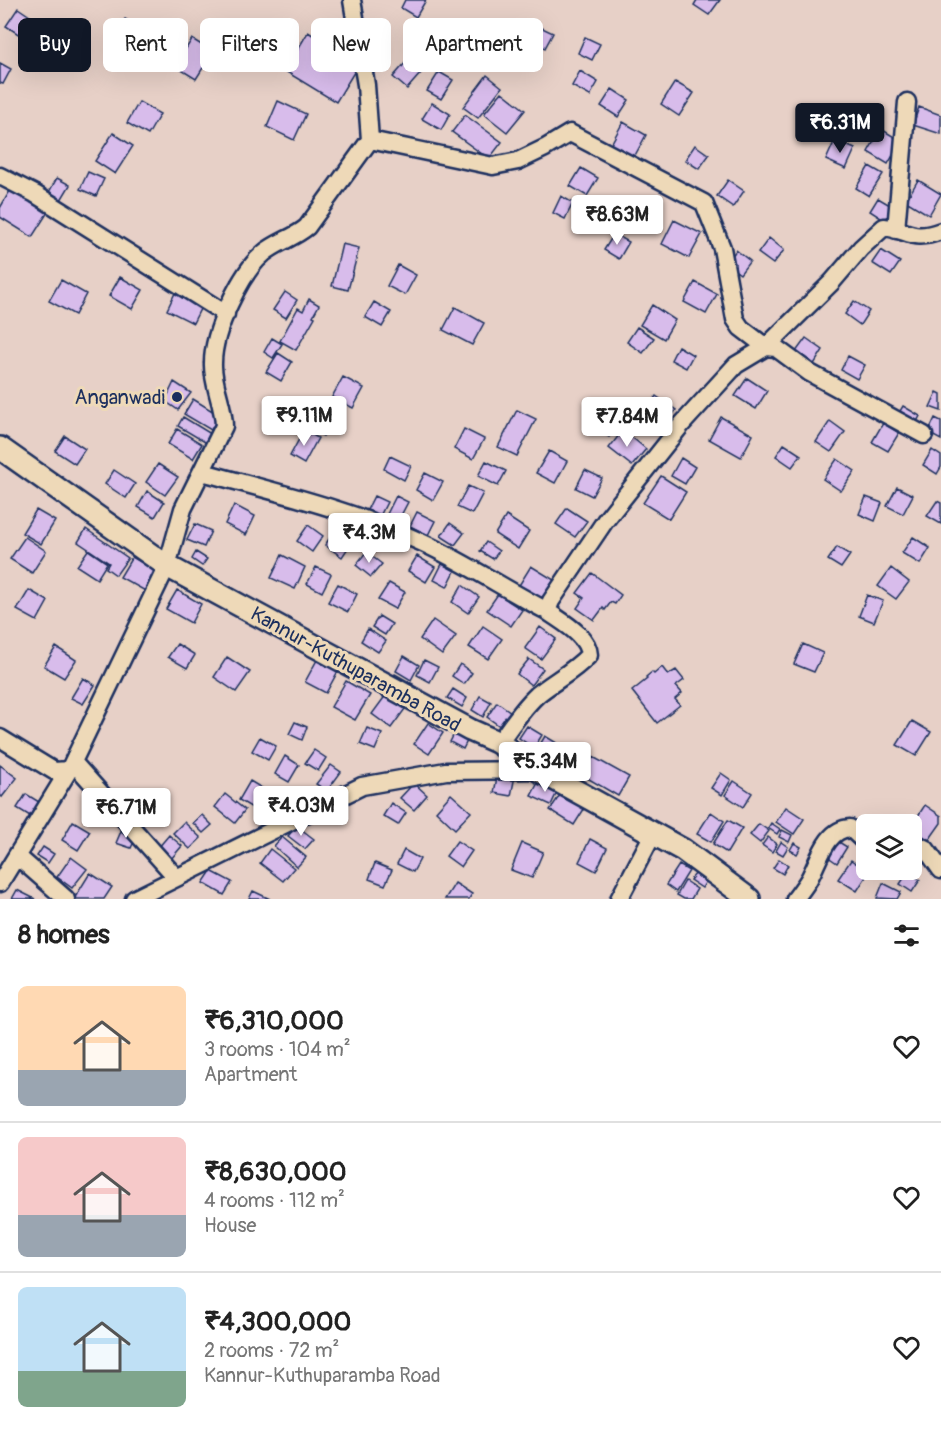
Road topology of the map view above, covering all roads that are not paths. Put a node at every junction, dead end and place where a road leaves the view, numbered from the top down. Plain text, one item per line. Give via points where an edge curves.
1 (352, 0) edge
2 (907, 102) dead end
3 (370, 140) junction
4 (2, 182) edge
5 (896, 230) junction
6 (941, 231) edge
7 (226, 314) junction
8 (766, 347) junction
9 (924, 435) dead end
10 (0, 448) edge
11 (202, 472) junction
12 (168, 566) junction
13 (547, 610) junction
14 (0, 738) edge
15 (499, 743) junction
16 (71, 766) junction
17 (538, 770) junction
18 (653, 834) junction
19 (856, 834) edge
20 (922, 847) edge
21 (17, 856) junction
22 (941, 870) edge
23 (176, 877) junction
24 (0, 883) edge
25 (66, 899) edge
26 (134, 899) edge
27 (619, 899) edge
28 (749, 899) edge
29 (795, 899) edge

1 - 3 street via 366,85
2 - 5 street
3 - 7 street via 307,227 277,244 250,267
3 - 8 street via 493,166 518,160 570,132 682,190 704,203 722,248 735,319
4 - 7 street via 35,194
5 - 6 street via 925,237
5 - 8 street via 884,227 874,234
7 - 11 street via 213,364 224,426
8 - 9 street via 776,348 810,373
8 - 13 street via 736,365 682,424 605,521
10 - 12 main road, Kannur-Kuthuparamba Road
11 - 12 street via 183,509
11 - 13 street via 341,510 479,571
12 - 15 main road, Kannur-Kuthuparamba Road
12 - 16 street
13 - 15 street via 584,640 589,655 575,670 537,696
14 - 16 street via 54,771
15 - 17 main road, Kannur-Kuthuparamba Road
16 - 21 street
16 - 23 street
17 - 18 main road, Kannur-Kuthuparamba Road
17 - 23 street via 446,771 362,786
18 - 27 street
18 - 28 main road, Kannur-Kuthuparamba Road via 683,850
19 - 29 street via 850,828 836,832
20 - 22 street
21 - 24 street
21 - 25 street
23 - 26 street

